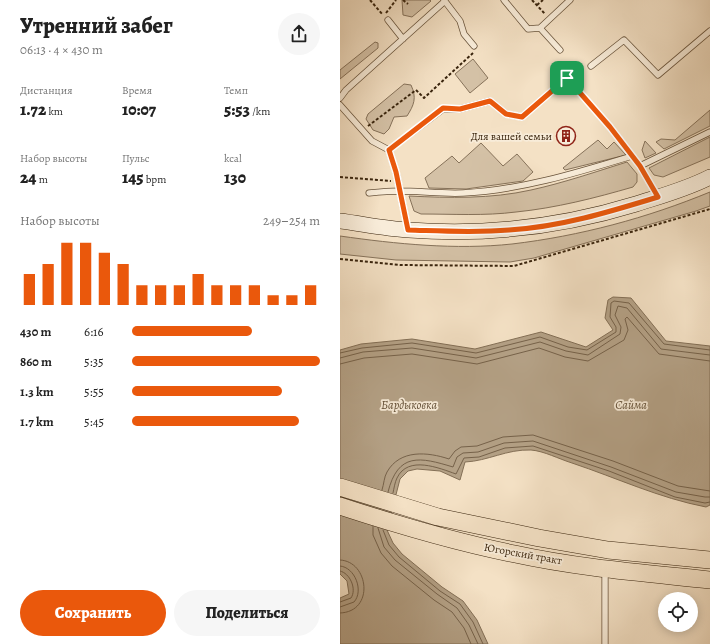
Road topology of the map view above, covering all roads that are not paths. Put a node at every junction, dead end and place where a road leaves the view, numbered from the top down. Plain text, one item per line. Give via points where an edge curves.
1 (444, 0) edge
2 (504, 0) edge
3 (570, 0) edge
4 (388, 20) dead end
5 (540, 28) junction
6 (710, 31) edge
7 (403, 39) junction
8 (474, 46) road end
9 (560, 50) dead end
10 (591, 66) dead end
11 (340, 98) edge
12 (340, 104) edge
13 (710, 132) edge
14 (389, 150) junction
15 (632, 156) junction
16 (640, 166) junction
17 (710, 177) edge
18 (400, 191) junction
19 (369, 193) dead end
20 (658, 197) junction
21 (340, 221) edge
22 (408, 230) junction
23 (340, 487) edge
24 (340, 506) edge
25 (710, 560) edge
26 (605, 568) junction
27 (710, 580) edge
28 (605, 644) edge

1 - 7 lane
1 - 8 lane
2 - 5 lane via 528,29
3 - 5 lane
4 - 7 lane
5 - 9 lane
6 - 10 lane via 658,75 624,40
7 - 11 lane
12 - 14 lane via 372,141
13 - 16 lane
14 - 15 lane via 443,108 460,109 490,101 506,114 522,117 567,78
14 - 18 lane
15 - 16 lane
15 - 18 lane via 527,185 463,193 428,194
16 - 20 lane
17 - 20 main road
18 - 19 lane
18 - 22 lane
20 - 22 main road via 586,217 516,230
21 - 22 main road
23 - 25 main road, Югорский тракт via 438,517 538,538 608,550
24 - 26 main road, Югорский тракт via 438,537 517,555
26 - 27 main road, Югорский тракт
26 - 28 lane

